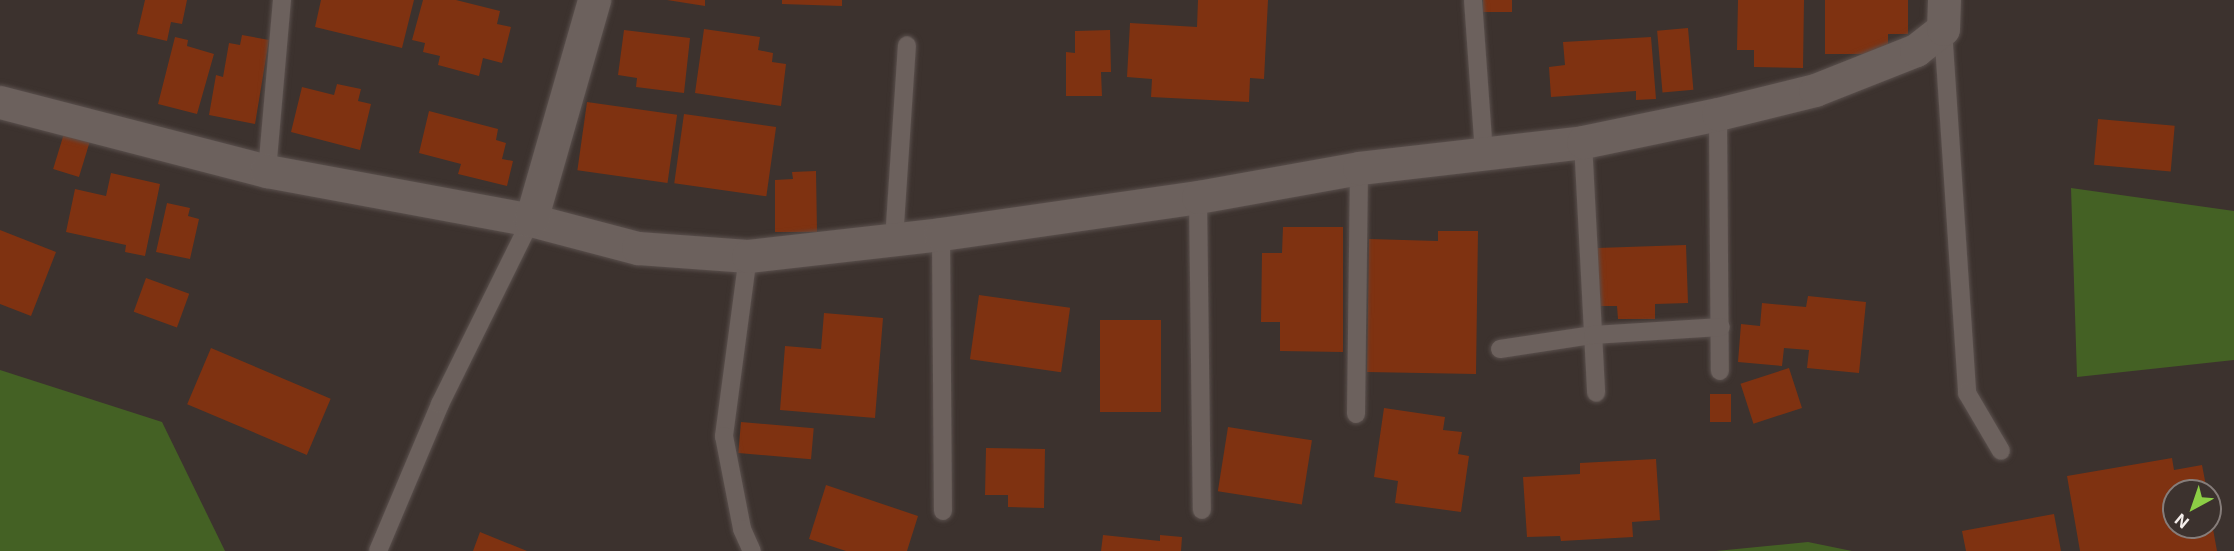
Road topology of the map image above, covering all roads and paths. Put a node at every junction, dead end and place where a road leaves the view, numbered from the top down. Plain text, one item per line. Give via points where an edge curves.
1 (282, 0) edge
2 (594, 0) edge
3 (1473, 0) edge
4 (1944, 15) edge
5 (907, 45) dead end
6 (0, 102) edge
7 (1718, 114) junction
8 (1583, 142) junction
9 (1484, 154) junction
10 (1359, 168) junction
11 (267, 171) junction
12 (1198, 197) junction
13 (531, 220) junction
14 (941, 234) junction
15 (894, 240) junction
16 (748, 255) junction
17 (1721, 327) junction
18 (1593, 335) junction
19 (1500, 349) dead end
20 (1720, 371) dead end
21 (1596, 393) dead end
22 (1356, 414) dead end
23 (2001, 451) dead end
24 (1202, 510) dead end
25 (943, 511) dead end
26 (378, 551) edge
27 (752, 551) edge

1 - 11 lane
2 - 13 street
3 - 9 lane
4 - 7 street via 1916,50 1815,90
4 - 23 lane via 1967,393
5 - 15 lane
6 - 11 street
7 - 8 street
7 - 17 lane
8 - 9 street
8 - 18 lane
9 - 10 street
10 - 12 street
10 - 22 lane
11 - 13 street
12 - 14 street
12 - 24 lane
13 - 16 street via 638,248
13 - 26 lane via 440,404
14 - 15 street
14 - 25 lane
15 - 16 street
16 - 27 lane via 724,436 742,529
17 - 18 lane
17 - 20 lane
18 - 19 lane
18 - 21 lane

